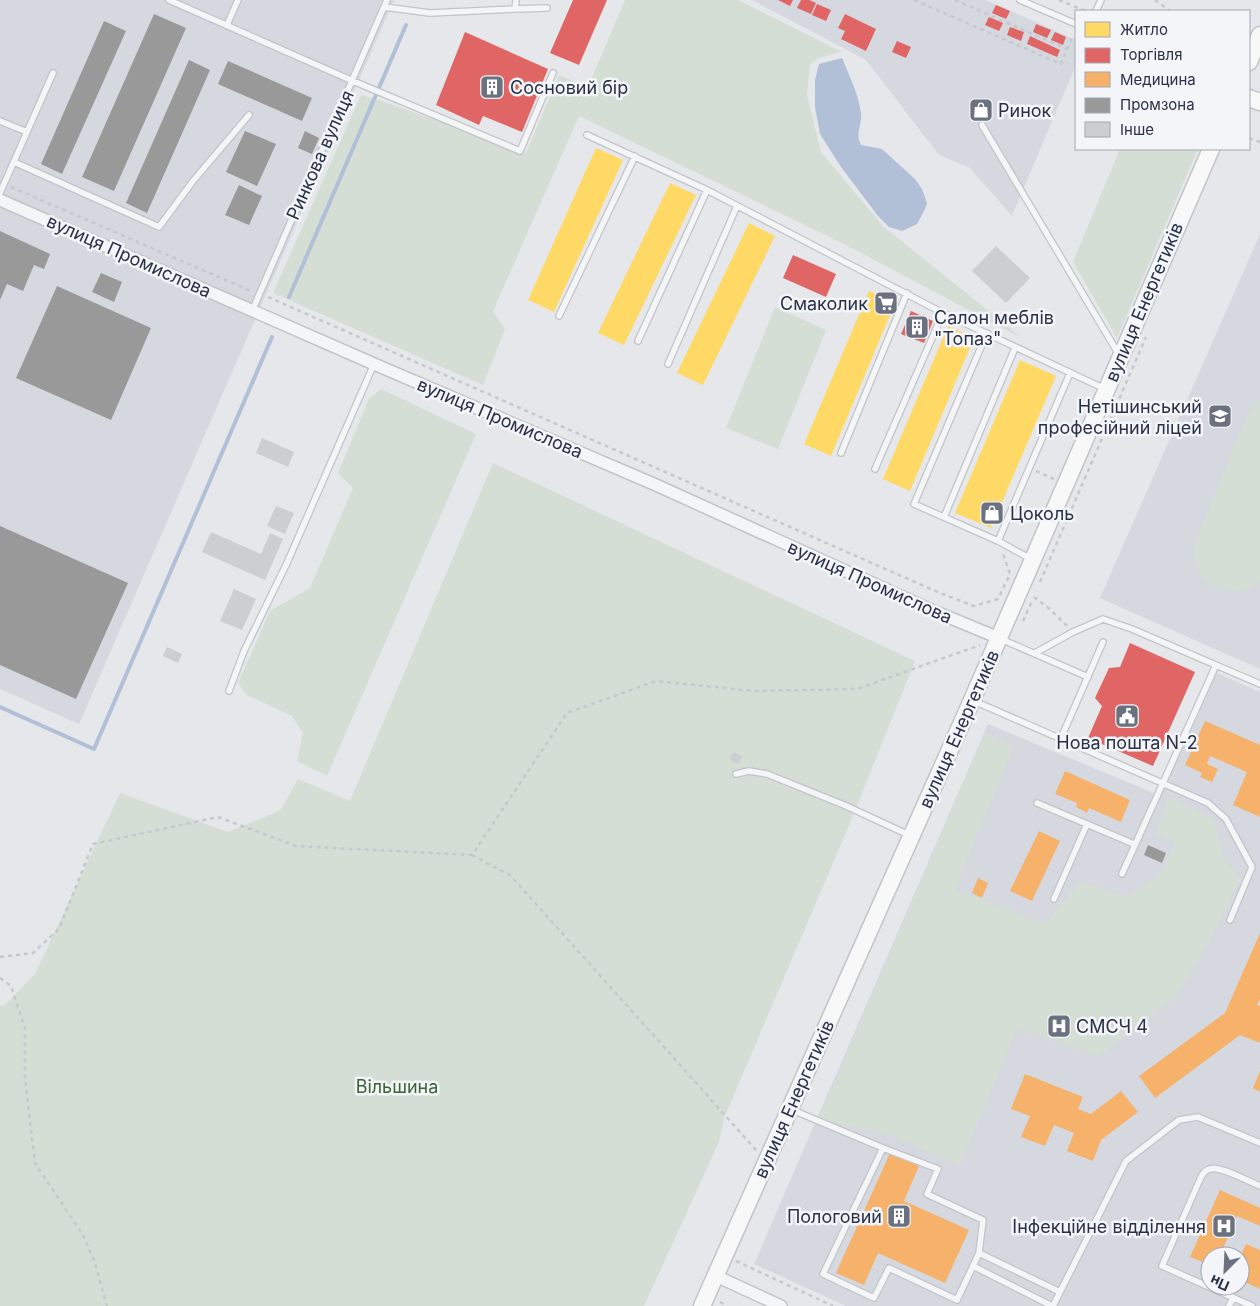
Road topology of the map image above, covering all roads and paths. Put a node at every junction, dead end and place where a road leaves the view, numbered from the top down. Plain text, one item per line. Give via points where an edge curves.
1 (169, 0) edge
2 (238, 0) edge
3 (387, 0) edge
4 (516, 0) edge
5 (914, 0) edge
6 (955, 0) edge
7 (1020, 0) edge
8 (1059, 0) edge
9 (1155, 0) edge
10 (384, 7) junction
11 (547, 8) dead end
12 (515, 9) junction
13 (1084, 10) edge
14 (1169, 10) edge
15 (1075, 24) edge
16 (227, 25) junction
17 (1260, 35) edge
18 (1075, 40) edge
19 (1067, 49) junction
20 (1250, 60) edge
21 (53, 73) dead end
22 (553, 73) dead end
23 (353, 81) junction
24 (249, 115) dead end
25 (0, 121) edge
26 (982, 125) dead end
27 (27, 132) junction
28 (587, 136) dead end
29 (1211, 150) edge
30 (635, 156) junction
31 (14, 162) junction
32 (4, 184) junction
33 (707, 190) junction
34 (0, 193) edge
35 (0, 200) edge
36 (738, 206) junction
37 (907, 293) junction
38 (259, 294) junction
39 (252, 311) junction
40 (943, 312) junction
41 (559, 316) dead end
42 (987, 333) junction
43 (638, 341) dead end
44 (1015, 348) junction
45 (1121, 357) junction
46 (374, 364) junction
47 (668, 364) dead end
48 (1070, 373) junction
49 (1106, 390) junction
50 (841, 453) dead end
51 (875, 470) dead end
52 (944, 517) junction
53 (998, 541) junction
54 (1032, 560) junction
55 (1034, 596) dead end
56 (1073, 632) junction
57 (999, 638) junction
58 (1103, 642) dead end
59 (1036, 654) junction
60 (1216, 664) junction
61 (1088, 676) junction
62 (1260, 684) edge
63 (228, 691) dead end
64 (972, 700) junction
65 (1061, 738) junction
66 (736, 774) dead end
67 (1161, 783) junction
68 (1036, 803) dead end
69 (1087, 824) junction
70 (911, 836) junction
71 (1134, 844) junction
72 (472, 855) junction
73 (1122, 874) dead end
74 (1054, 899) dead end
75 (1230, 920) dead end
76 (0, 957) edge
77 (0, 978) edge
78 (790, 1109) junction
79 (1260, 1143) edge
80 (883, 1148) junction
81 (766, 1162) junction
82 (1260, 1186) edge
83 (979, 1253) junction
84 (736, 1261) dead end
85 (973, 1266) junction
86 (716, 1276) junction
87 (1060, 1292) junction
88 (1233, 1298) junction
89 (107, 1306) edge
90 (702, 1306) edge
91 (781, 1306) edge
92 (833, 1306) edge
93 (1053, 1306) edge
94 (1229, 1306) edge
95 (1252, 1306) edge

1 - 16 lane
2 - 16 lane
3 - 10 lane, Ринкова вулиця
4 - 12 lane
5 - 19 path via 1061,64
6 - 19 path
7 - 15 lane
8 - 13 path
9 - 14 path
10 - 12 lane via 430,13
10 - 23 lane, Ринкова вулиця
11 - 12 lane
16 - 23 lane
17 - 20 main road
18 - 19 path via 1072,38
21 - 27 lane
22 - 23 lane via 520,151
23 - 38 lane, Ринкова вулиця
24 - 31 lane via 193,181 160,227
25 - 27 lane
26 - 45 lane
27 - 31 lane
28 - 30 lane
29 - 45 main road, вулиця Енергетиків
30 - 33 lane
30 - 41 lane
31 - 32 lane
32 - 34 lane
32 - 38 path
33 - 36 lane
33 - 43 lane
35 - 39 street, вулиця Промислова
36 - 37 lane
36 - 47 lane
37 - 40 lane
37 - 50 lane
38 - 39 lane, Ринкова вулиця
38 - 53 path via 974,606 998,599 1010,574
39 - 46 street, вулиця Промислова
40 - 42 lane
40 - 51 lane
42 - 44 lane
42 - 52 lane via 914,504
44 - 48 lane
44 - 52 lane
45 - 49 main road, вулиця Енергетиків
46 - 57 street, вулиця Промислова via 656,484
46 - 63 lane
48 - 49 lane
48 - 53 lane
49 - 54 main road, вулиця Енергетиків
52 - 53 lane
53 - 54 lane
54 - 57 main road, вулиця Енергетиків
55 - 56 path
56 - 59 lane
56 - 60 lane via 1103,619
57 - 59 lane
57 - 64 main road, вулиця Енергетиків
57 - 72 path via 856,689 753,691 656,681 567,713
58 - 61 lane
59 - 61 lane
60 - 62 lane
60 - 67 lane
61 - 65 lane
64 - 65 lane
64 - 70 main road, вулиця Енергетиків
65 - 67 lane
66 - 70 lane via 749,771 767,774 844,804
67 - 71 lane
67 - 75 lane via 1208,803 1226,819 1252,867
68 - 69 lane
69 - 71 lane
69 - 74 lane
70 - 78 main road, вулиця Енергетиків
71 - 73 lane
72 - 76 path via 296,846 218,817 93,844 59,929 33,953
72 - 81 path via 511,876
77 - 89 path via 11,986 25,1028 25,1079 35,1163 83,1235
78 - 80 lane
78 - 81 main road, вулиця Енергетиків
79 - 87 lane via 1198,1117 1179,1120 1126,1161
80 - 83 lane via 938,1169 926,1194 983,1220
80 - 85 lane via 823,1274 874,1298 889,1268 957,1300
81 - 86 main road, вулиця Енергетиків
82 - 88 lane via 1220,1169 1205,1171 1162,1266
83 - 85 lane
83 - 87 lane
84 - 92 path
85 - 93 lane
86 - 90 main road, вулиця Енергетиків
86 - 91 street
87 - 93 lane
88 - 94 lane
88 - 95 lane

